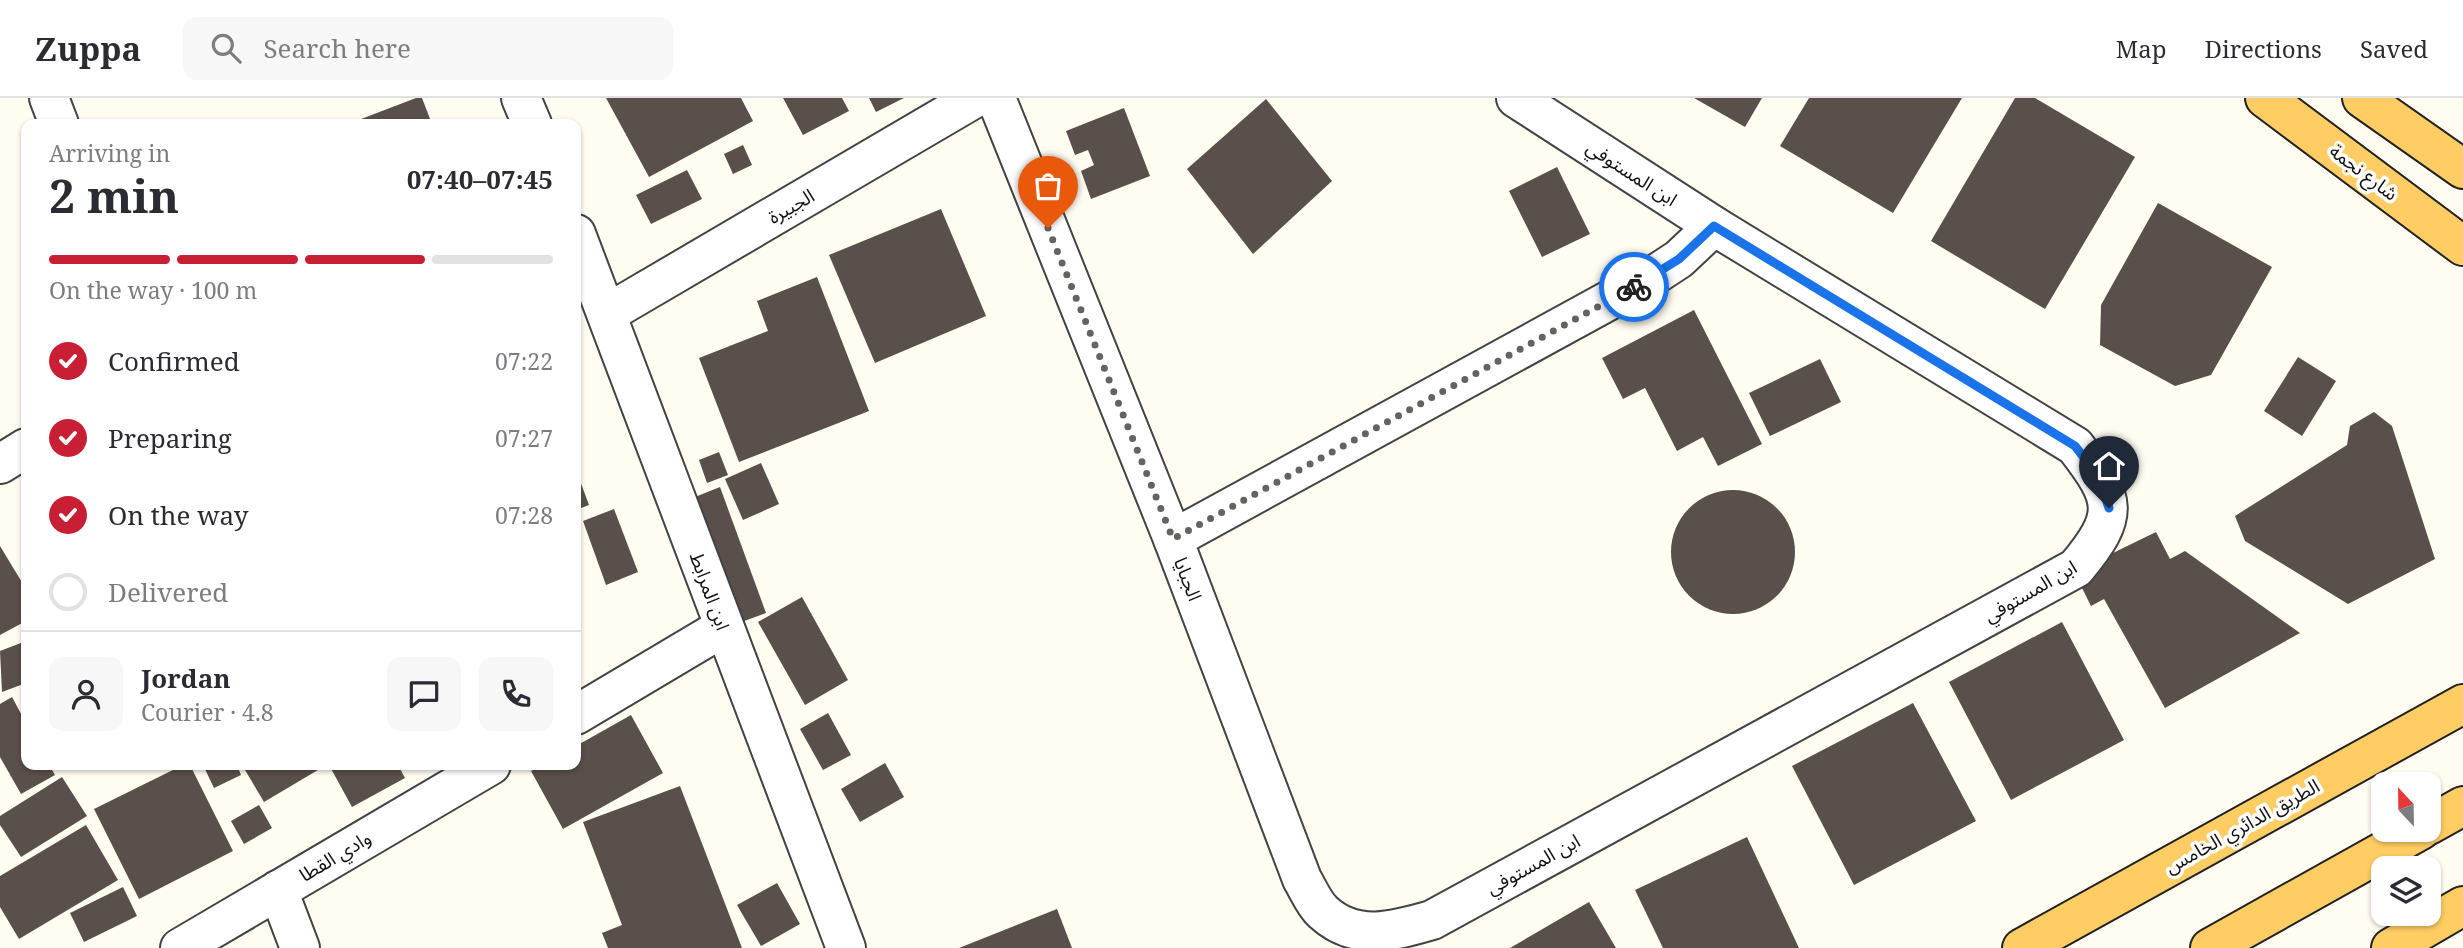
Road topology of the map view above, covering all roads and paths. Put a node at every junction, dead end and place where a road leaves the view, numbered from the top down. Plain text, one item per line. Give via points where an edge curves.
1 (49, 98) edge
2 (522, 98) edge
3 (975, 98) edge
4 (996, 98) edge
5 (1516, 98) edge
6 (2264, 98) edge
7 (2362, 98) edge
8 (57, 119) edge
9 (530, 119) edge
10 (2463, 169) edge
11 (1714, 226) junction
12 (581, 246) edge
13 (2456, 246) edge
14 (608, 313) junction
15 (21, 451) edge
16 (0, 464) edge
17 (1173, 539) junction
18 (724, 627) junction
19 (2463, 681) edge
20 (2463, 704) edge
21 (581, 712) edge
22 (2427, 723) junction
23 (482, 770) edge
24 (2463, 806) edge
25 (2441, 818) edge
26 (2400, 842) edge
27 (278, 890) junction
28 (2463, 906) edge
29 (1348, 930) joint
30 (180, 948) edge
31 (300, 948) edge
32 (846, 948) edge
33 (2022, 948) edge
34 (2210, 948) edge
35 (2391, 948) edge

1 - 8 street
2 - 9 street
3 - 14 street, الجبيرة
4 - 17 street, الجبايا
5 - 11 street, ابن المستوفي
6 - 13 main road, شارع نجمة
7 - 10 main road
11 - 17 street via 1679,259 1650,278
11 - 29 street, ابن المستوفي via 2075,446 2099,477 2109,508 2101,538 2076,568 1432,920 1391,932
12 - 14 street, ابن المرابط
14 - 18 street, ابن المرابط
15 - 16 street
17 - 29 street, الجبايا via 1302,879 1321,911
18 - 21 street
18 - 32 street, ابن المرابط
19 - 22 main road
20 - 22 main road, الطريق الدائري الخامس
22 - 33 main road, الطريق الدائري الخامس
23 - 27 street, وادي القطا
24 - 25 main road
26 - 34 main road
27 - 30 street, وادي القطا
27 - 31 street
28 - 35 main road

